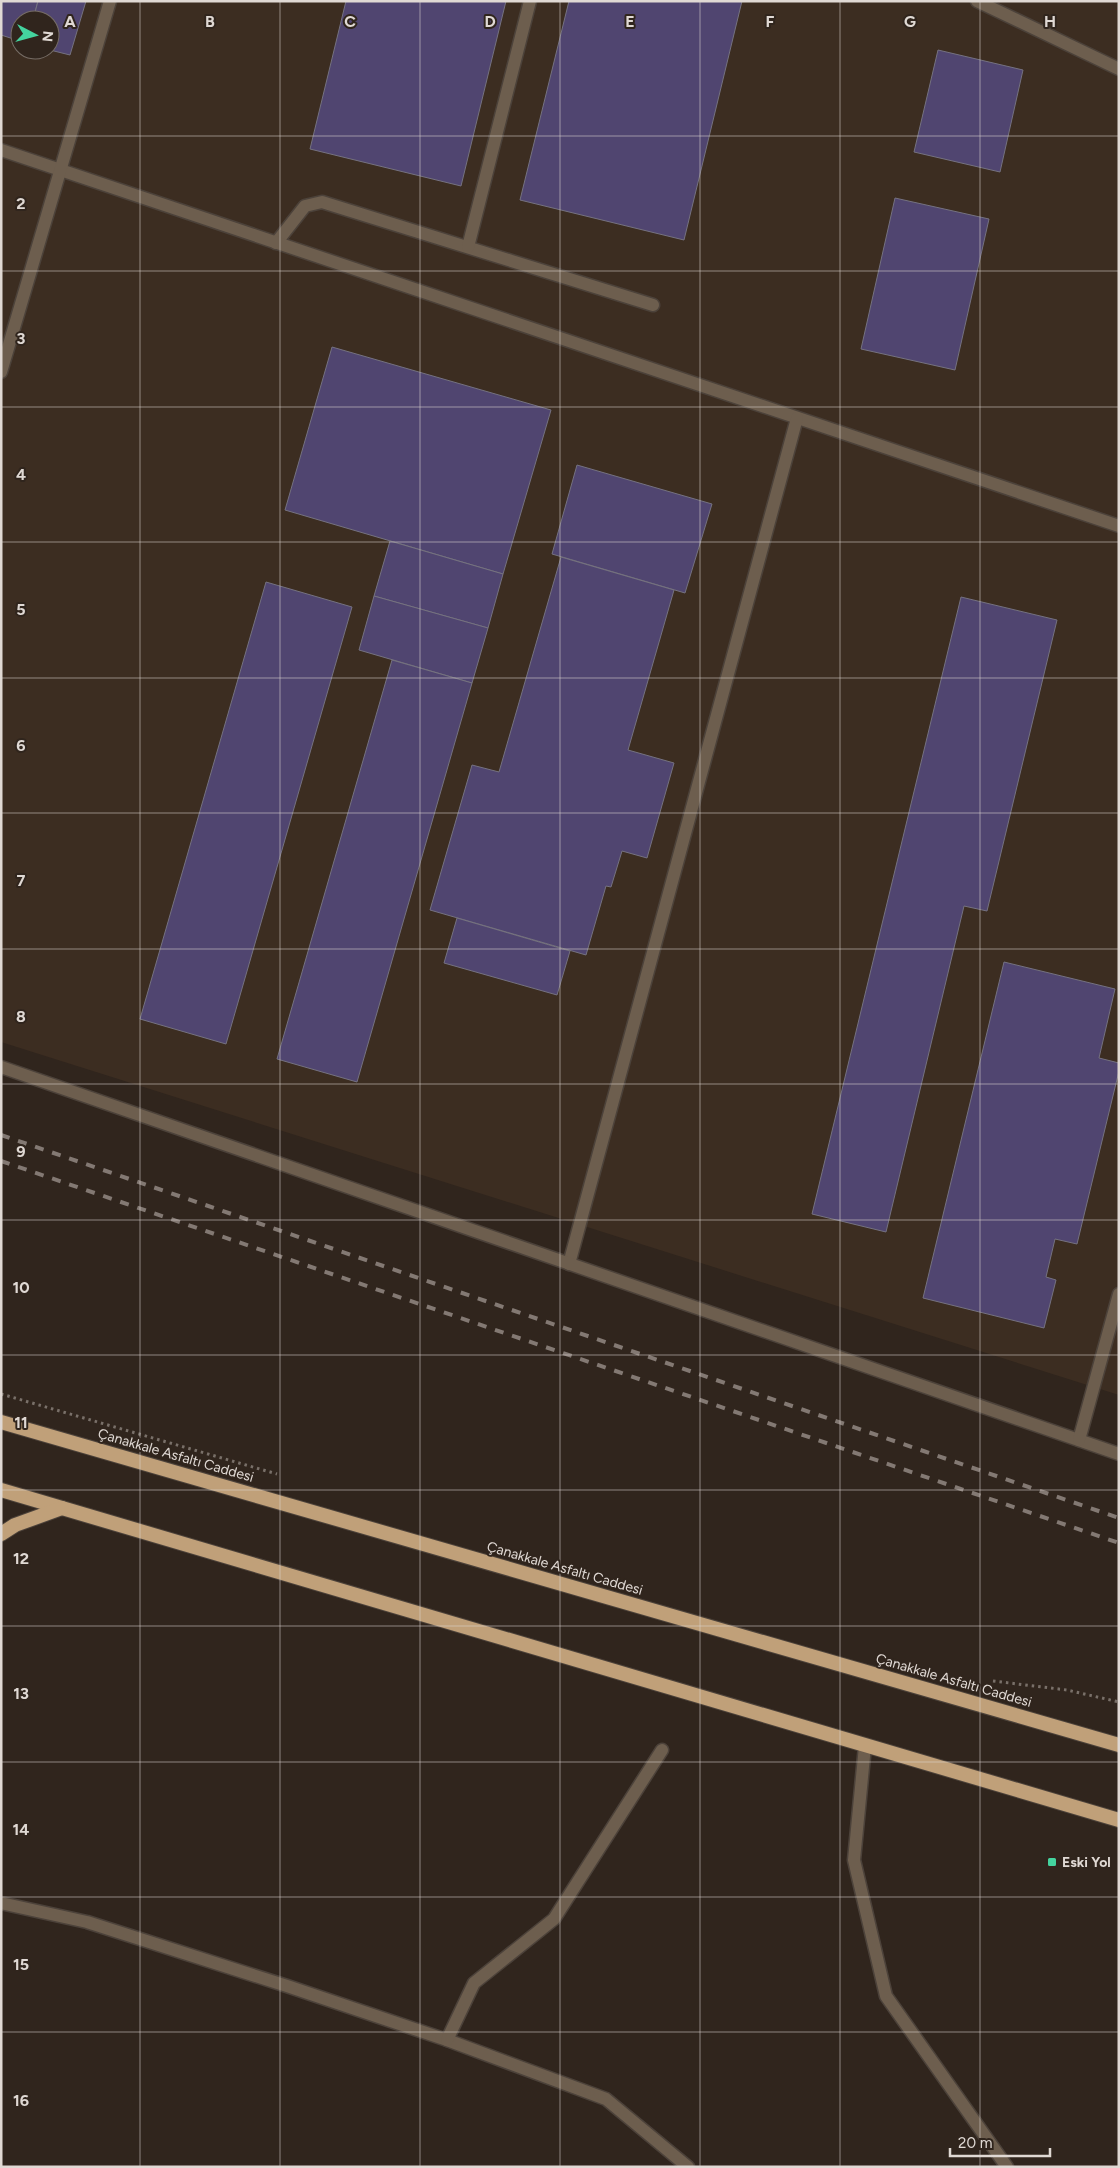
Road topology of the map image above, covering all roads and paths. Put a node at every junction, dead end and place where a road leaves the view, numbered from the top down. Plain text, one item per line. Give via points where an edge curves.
1 (110, 1) edge
2 (530, 1) edge
3 (977, 1) edge
4 (1119, 69) edge
5 (1, 150) edge
6 (61, 170) junction
7 (276, 243) junction
8 (468, 247) junction
9 (654, 305) dead end
10 (1, 372) edge
11 (797, 418) junction
12 (1119, 526) edge
13 (1, 1067) edge
14 (569, 1264) junction
15 (1119, 1294) edge
16 (1, 1422) edge
17 (1079, 1440) junction
18 (1119, 1454) edge
19 (1, 1490) edge
20 (62, 1508) junction
21 (1, 1534) edge
22 (1119, 1745) edge
23 (865, 1746) junction
24 (662, 1750) dead end
25 (1119, 1820) edge
26 (1, 1903) edge
27 (447, 2040) junction
28 (1006, 2166) edge
29 (688, 2167) edge

1 - 6 street
2 - 8 street
3 - 4 street
5 - 6 street
6 - 7 street
6 - 10 street
7 - 8 street via 305,206 322,202
7 - 11 street
8 - 9 street
11 - 12 street
11 - 14 street
13 - 14 street
14 - 17 street
15 - 17 street
16 - 22 highway, Çanakkale Asfaltı Caddesi
17 - 18 street
19 - 20 highway
20 - 21 highway via 15,1525
20 - 23 highway
23 - 25 highway
23 - 28 street via 854,1860 886,1996
24 - 27 street via 554,1919 474,1983
26 - 27 street via 87,1922
27 - 29 street via 606,2099

